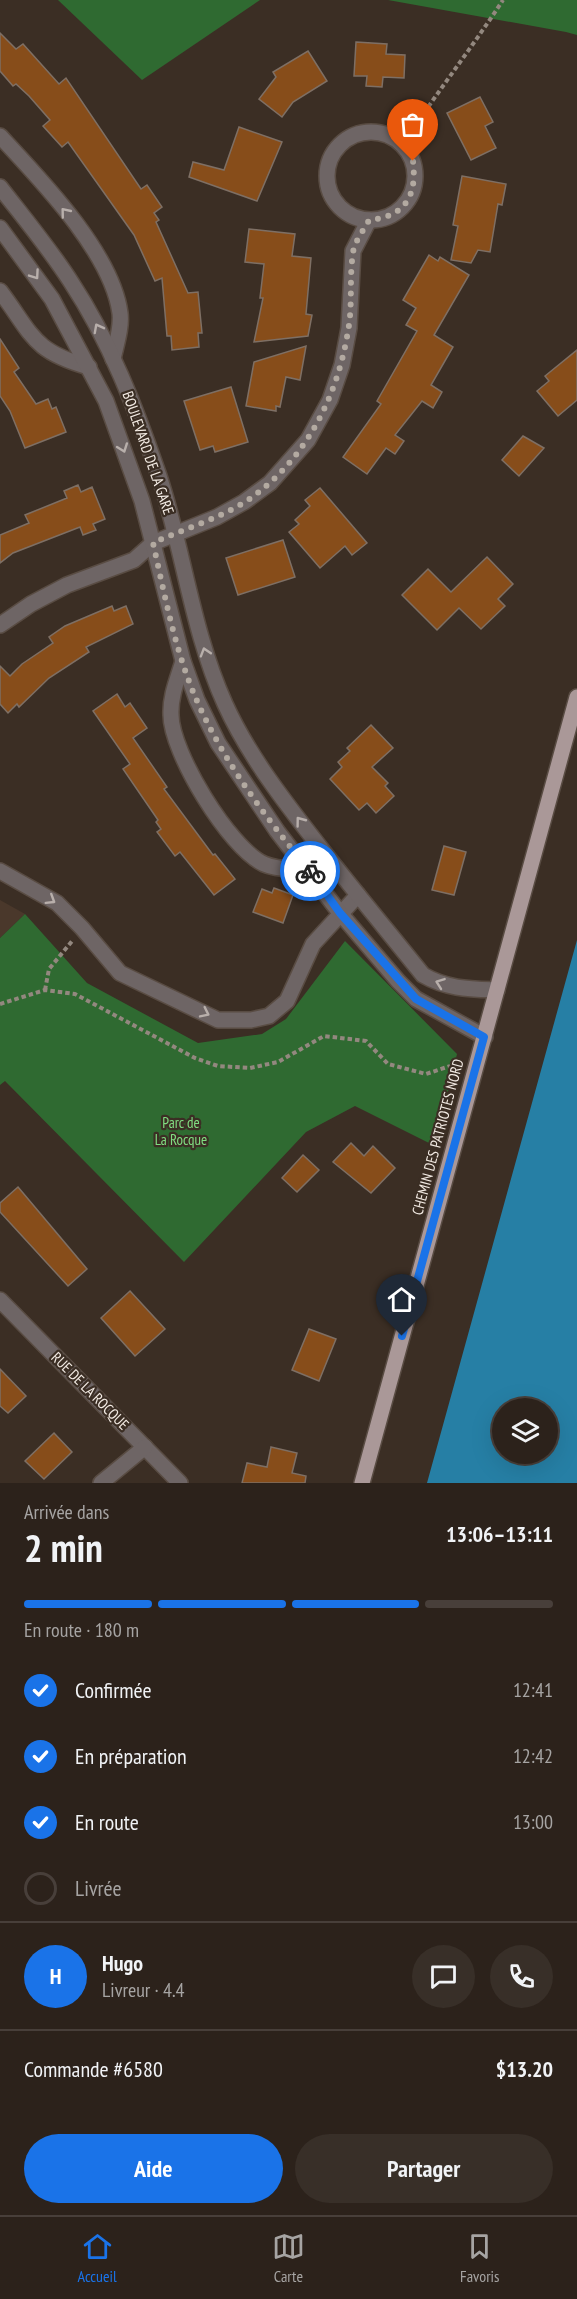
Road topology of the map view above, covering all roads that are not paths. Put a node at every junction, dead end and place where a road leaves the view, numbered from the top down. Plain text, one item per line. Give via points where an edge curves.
1 (0, 136) edge
2 (0, 187) edge
3 (369, 220) junction
4 (0, 228) edge
5 (0, 291) edge
6 (113, 359) junction
7 (89, 367) junction
8 (176, 532) junction
9 (153, 543) junction
10 (0, 625) edge
11 (183, 661) junction
12 (577, 697) edge
13 (0, 871) edge
14 (310, 871) junction
15 (358, 895) junction
16 (340, 913) junction
17 (497, 990) junction
18 (484, 1037) junction
19 (0, 1300) edge
20 (145, 1447) junction
21 (101, 1483) edge
22 (180, 1483) edge
23 (362, 1483) edge

6 -> 1 street via 121,315 108,271
6 -> 2 street, BOULEVARD DE LA GARE via 71,281
3 - 3 street via 398,212 411,197 416,182 413,161 403,144 388,134 375,132 348,138 330,159 327,174 329,189 339,206 351,215
3 - 8 street via 353,251 349,328 342,364 330,400 308,440 270,483 244,502
4 -> 7 street, BOULEVARD DE LA GARE via 52,298
5 - 7 street via 43,349
6 - 8 street, BOULEVARD DE LA GARE
7 -> 9 street, BOULEVARD DE LA GARE via 110,412
8 - 9 street
15 -> 8 street, BOULEVARD DE LA GARE via 270,781 225,705 187,592
9 - 10 street via 134,560 67,585
9 - 11 street, BOULEVARD DE LA GARE
11 - 14 street, BOULEVARD DE LA GARE via 197,700 248,791
11 - 14 street via 172,695 171,715 184,764 229,834 248,854 264,864
12 - 17 main road, CHEMIN DES PATRIOTES NORD
13 -> 16 street via 57,903 120,973 219,1020 269,1016 287,1001 313,944
14 - 16 street, BOULEVARD DE LA GARE
15 - 16 street
17 -> 15 street, BOULEVARD DE LA GARE via 462,989 438,984 423,975
16 - 18 street, BOULEVARD DE LA GARE via 416,999
17 - 18 main road, CHEMIN DES PATRIOTES NORD
18 - 23 main road, CHEMIN DES PATRIOTES NORD
19 - 20 street, RUE DE LA ROCQUE
20 - 21 street
20 - 22 street, RUE DE LA ROCQUE

